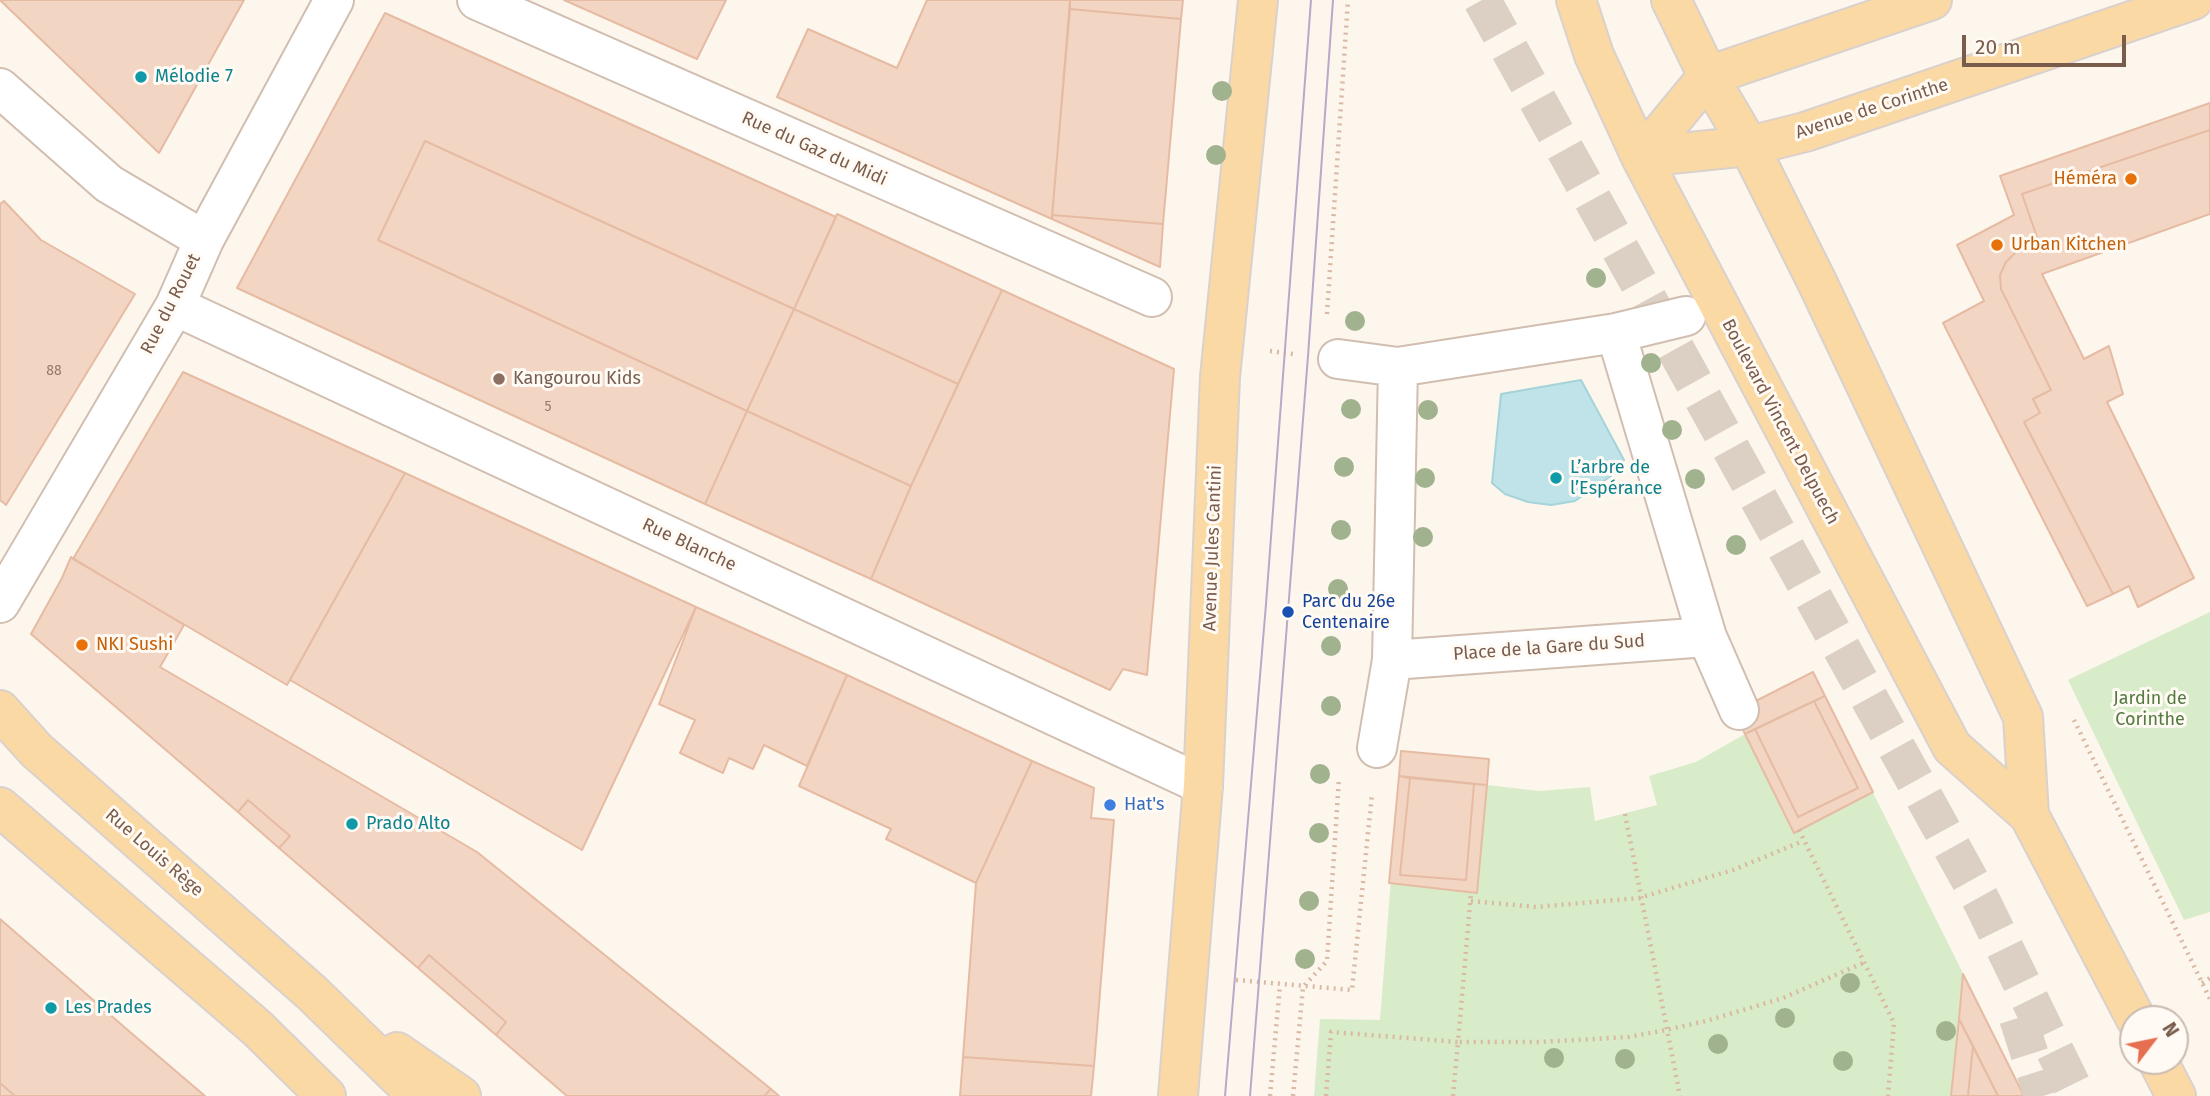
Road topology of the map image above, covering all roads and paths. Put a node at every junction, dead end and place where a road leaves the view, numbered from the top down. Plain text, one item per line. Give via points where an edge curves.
1 (334, 0) edge
2 (477, 0) edge
3 (1258, 0) edge
4 (1348, 0) edge
5 (1576, 0) edge
6 (1671, 0) edge
7 (1931, 0) edge
8 (2193, 0) edge
9 (1708, 76) junction
10 (0, 88) edge
11 (1749, 146) junction
12 (1642, 157) junction
13 (204, 240) junction
14 (1152, 298) dead end
15 (175, 306) junction
16 (1686, 316) dead end
17 (1327, 317) dead end
18 (1616, 333) junction
19 (1338, 359) dead end
20 (1398, 367) junction
21 (0, 603) edge
22 (1707, 637) junction
23 (1392, 660) junction
24 (0, 710) edge
25 (1739, 710) dead end
26 (1377, 748) joint
27 (1340, 772) dead end
28 (1203, 785) junction
29 (0, 807) edge
30 (1625, 814) dead end
31 (2029, 814) junction
32 (1799, 830) dead end
33 (1803, 841) junction
34 (1471, 893) dead end
35 (1640, 898) junction
36 (1471, 901) junction
37 (1863, 963) junction
38 (2210, 978) edge
39 (1186, 982) junction
40 (2202, 983) dead end
41 (1280, 985) junction
42 (1303, 987) junction
43 (312, 993) junction
44 (2129, 1005) edge
45 (257, 1028) junction
46 (1666, 1030) junction
47 (1458, 1042) junction
48 (2165, 1075) edge
49 (326, 1096) edge
50 (349, 1096) edge
51 (418, 1096) edge
52 (461, 1096) edge
53 (1178, 1096) edge
54 (1270, 1096) edge
55 (1293, 1096) edge
56 (1326, 1096) edge
57 (1453, 1096) edge
58 (1680, 1096) edge
59 (1888, 1096) edge
60 (2176, 1096) edge

1 - 13 street, Rue du Rouet
2 - 14 street, Rue du Gaz du Midi
3 - 28 main road, Avenue Jules Cantini via 1220,377
4 - 17 path
5 - 12 main road, Boulevard Vincent Delpuech via 1594,55
6 - 9 main road, Boulevard Vincent Delpuech
7 - 9 main road
8 - 11 main road, Avenue de Corinthe via 1805,132
9 - 11 main road, Boulevard Vincent Delpuech
9 - 12 main road
10 - 13 street via 109,184
11 - 12 main road
11 - 31 main road, Boulevard Vincent Delpuech via 2023,717
12 - 31 main road, Boulevard Vincent Delpuech via 1952,747
13 - 15 street, Rue du Rouet
15 - 21 street, Rue du Rouet
15 - 28 street, Rue Blanche
16 - 18 street
18 - 20 street
18 - 22 street
19 - 20 street
20 - 23 street
22 - 23 street, Place de la Gare du Sud
22 - 25 street
23 - 26 street
24 - 43 main road, Rue Louis Rège via 36,750
26 - 42 path via 1352,990
27 - 42 path via 1327,961
28 - 39 main road, Avenue Jules Cantini
29 - 45 main road
30 - 35 path
31 - 44 main road, Boulevard Vincent Delpuech
32 - 33 path
33 - 35 path via 1732,870
33 - 37 path
34 - 36 path
35 - 36 path via 1536,907
35 - 46 path
36 - 47 path
37 - 46 path via 1783,998
37 - 59 path via 1894,1023
38 - 40 path
39 - 41 path via 1235,980
39 - 53 main road, Avenue Jules Cantini
41 - 42 path
41 - 54 path
42 - 55 path
43 - 51 main road, Rue Louis Rège
43 - 52 main road, Rue Louis Rège
45 - 49 main road
45 - 50 main road
46 - 47 path via 1629,1037
46 - 58 path
47 - 56 path via 1331,1032
47 - 57 path
48 - 60 main road

